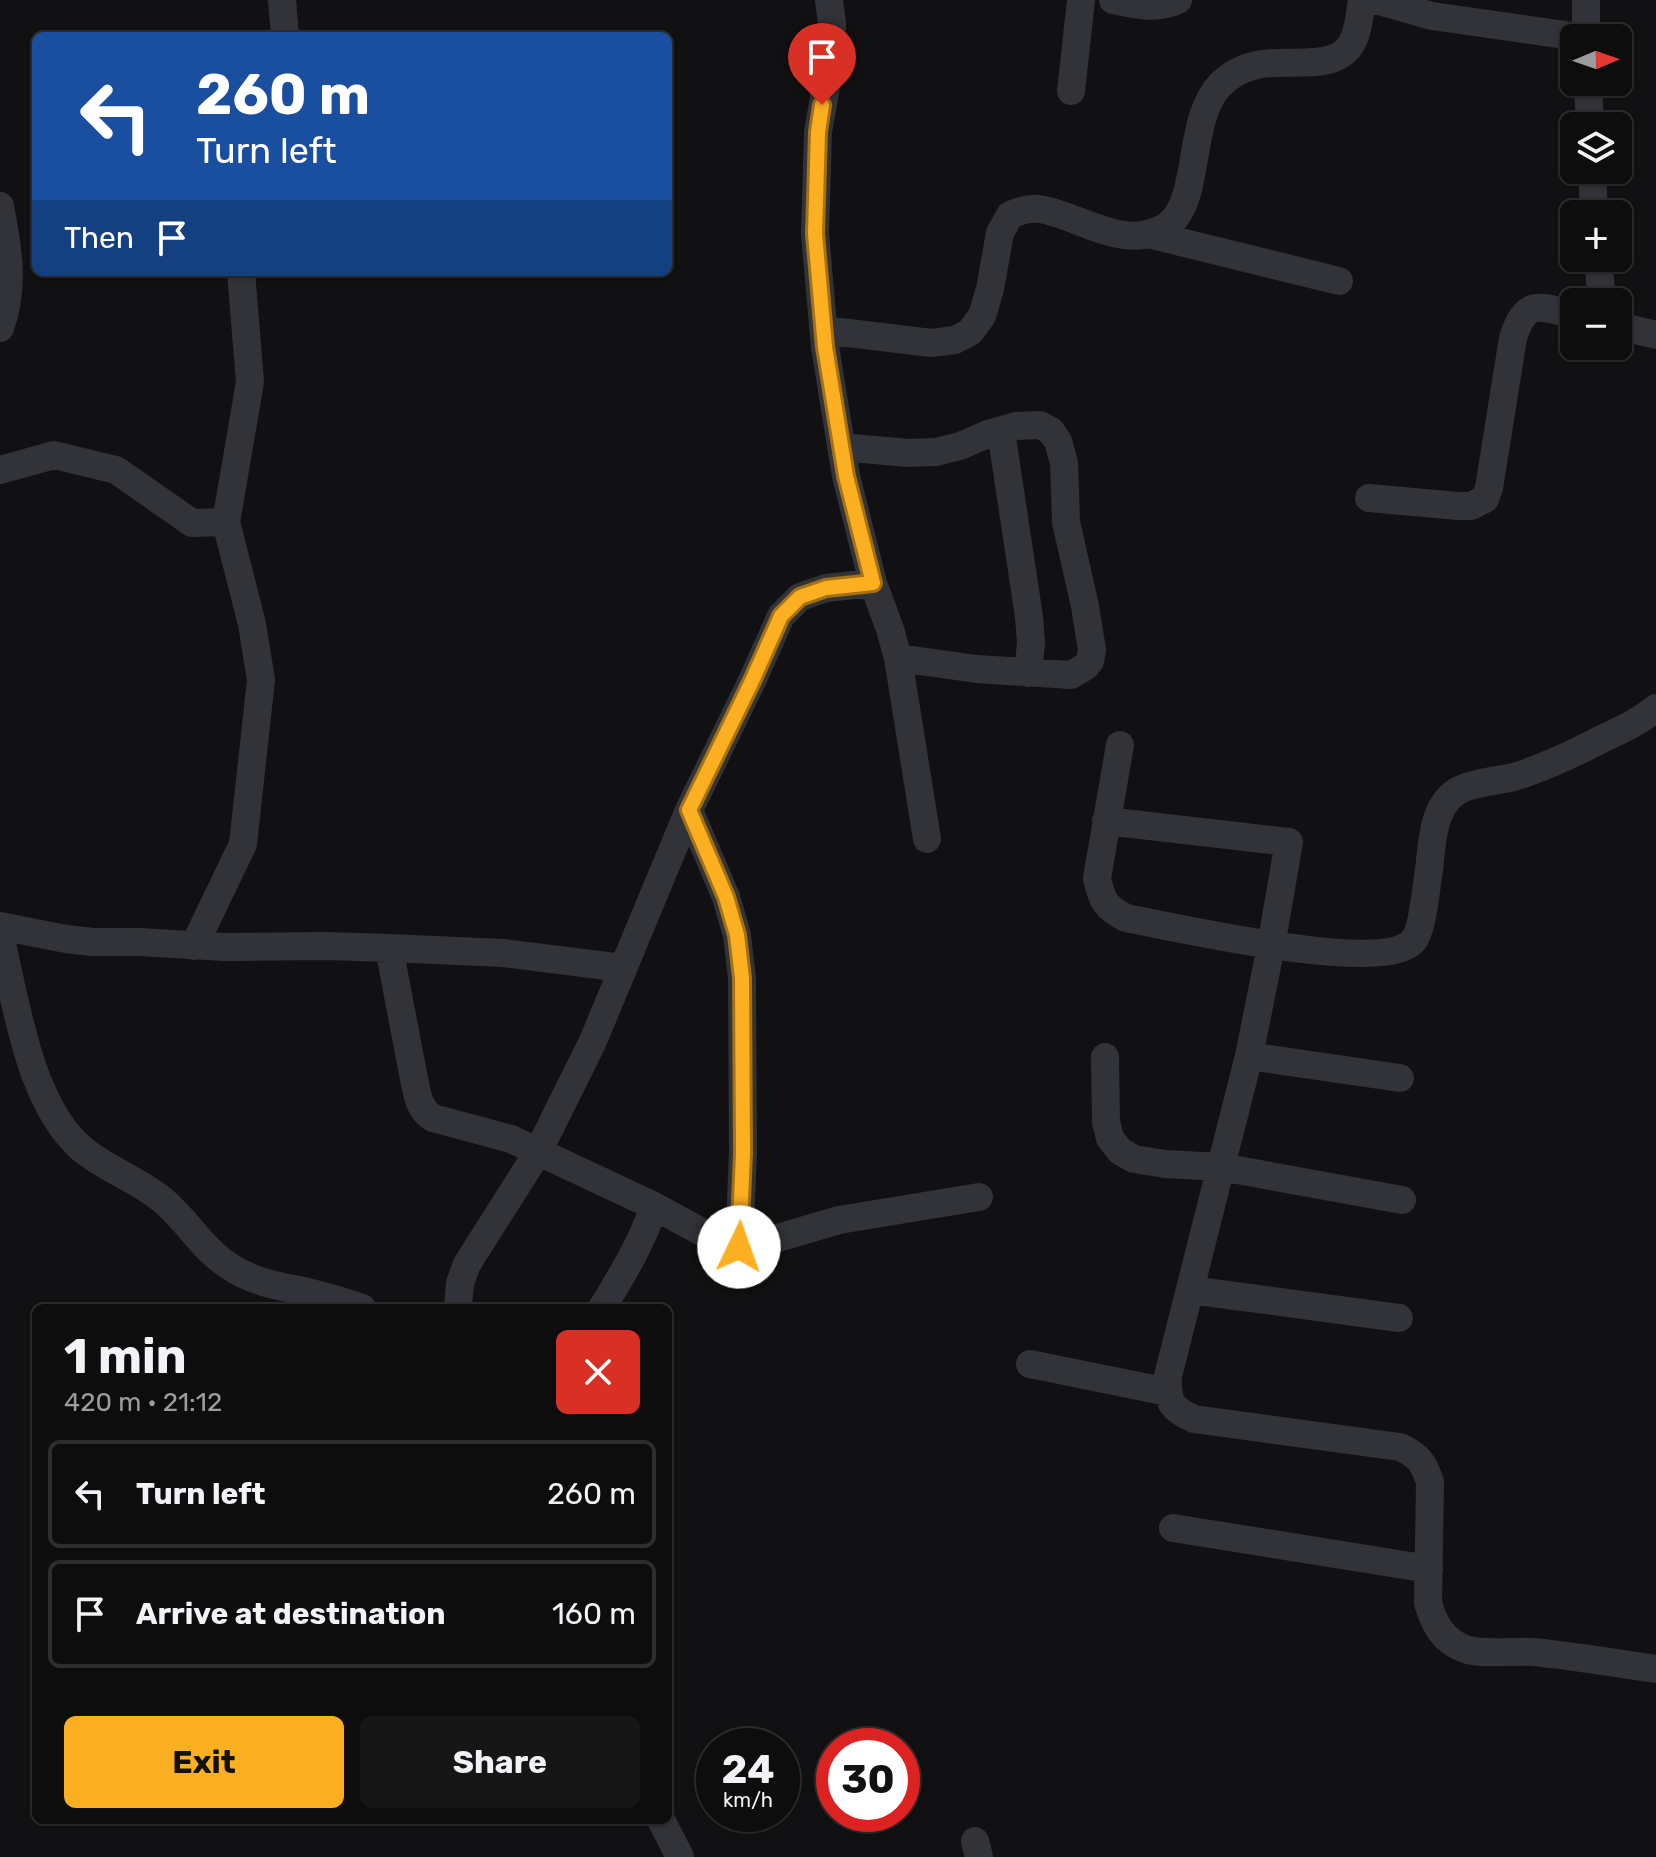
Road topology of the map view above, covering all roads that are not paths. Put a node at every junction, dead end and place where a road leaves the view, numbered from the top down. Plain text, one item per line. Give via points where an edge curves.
1 (282, 0) edge
2 (829, 0) edge
3 (1081, 0) edge
4 (1113, 0) edge
5 (1178, 0) edge
6 (1362, 0) edge
7 (1376, 0) edge
8 (1586, 0) edge
9 (1586, 24) edge
10 (285, 32) edge
11 (1560, 34) edge
12 (1071, 91) dead end
13 (0, 206) edge
14 (1148, 234) junction
15 (241, 276) edge
16 (1339, 281) dead end
17 (1560, 311) edge
18 (0, 328) edge
19 (1632, 329) edge
20 (824, 330) junction
21 (1656, 335) edge
22 (1001, 431) junction
23 (841, 447) junction
24 (0, 470) edge
25 (1369, 498) dead end
26 (226, 522) junction
27 (873, 583) junction
28 (898, 658) junction
29 (1028, 673) junction
30 (1656, 708) edge
31 (1120, 745) dead end
32 (689, 810) junction
33 (1106, 821) junction
34 (927, 839) dead end
35 (0, 926) edge
36 (0, 936) edge
37 (194, 946) junction
38 (1271, 946) junction
39 (389, 948) junction
40 (623, 968) junction
41 (1249, 1056) junction
42 (1105, 1057) dead end
43 (1400, 1078) dead end
44 (538, 1152) junction
45 (1221, 1167) junction
46 (979, 1197) dead end
47 (1402, 1200) dead end
48 (654, 1206) junction
49 (739, 1247) junction
50 (1190, 1290) junction
51 (351, 1304) edge
52 (458, 1304) edge
53 (604, 1304) edge
54 (1399, 1318) dead end
55 (1030, 1364) dead end
56 (1168, 1392) junction
57 (1173, 1528) dead end
58 (1429, 1569) junction
59 (1656, 1669) edge
60 (663, 1824) edge
61 (680, 1857) edge

1 - 10 street
2 - 20 street via 832,52 818,132 815,234
3 - 12 street
4 - 5 street via 1163,6
6 - 14 street via 1354,38 1343,54 1326,62 1257,64 1230,75 1215,91 1200,121 1181,209 1168,225
7 - 11 street via 1432,16
8 - 9 street
13 - 18 street via 10,287
14 - 16 street
14 - 20 street via 1125,236 1039,209 1024,210 1010,215 1000,233 982,316 970,332 931,343
15 - 26 street via 250,382
17 - 25 street via 1544,307 1521,316 1485,499 1458,506
19 - 21 street
20 - 23 street
22 - 23 street via 936,452
22 - 29 street via 1029,617
22 - 29 street via 1040,425 1058,441 1066,522 1092,650 1086,666 1071,675
23 - 27 street
24 - 26 street via 54,455 116,470 192,523
26 - 37 street via 261,680 243,844
27 - 28 street
27 - 32 street via 800,597 781,616
28 - 29 street
28 - 34 street
30 - 38 street via 1571,755 1448,798 1435,828 1420,926 1413,941 1386,953 1368,954
31 - 33 street
32 - 40 street
32 - 49 street via 726,897 742,978
33 - 38 street via 1097,878 1101,898 1110,909 1126,918
33 - 38 street via 1289,842
35 - 37 street via 93,942
36 - 51 street via 18,1017 48,1107 80,1148 158,1196 227,1265 272,1286
37 - 39 street
38 - 41 street
39 - 40 street via 503,953
39 - 44 street via 425,1113
40 - 44 street
41 - 43 street
41 - 45 street
42 - 45 street via 1106,1122 1120,1151 1165,1164
44 - 48 street
44 - 52 street via 467,1264
45 - 47 street
45 - 50 street
46 - 49 street via 839,1220
48 - 49 street
48 - 53 street via 636,1251
50 - 54 street
50 - 56 street
55 - 56 street
56 - 58 street via 1179,1413 1194,1419 1400,1447 1415,1454 1430,1482
57 - 58 street
58 - 59 street via 1432,1619 1441,1633 1467,1650 1533,1652
60 - 61 street

